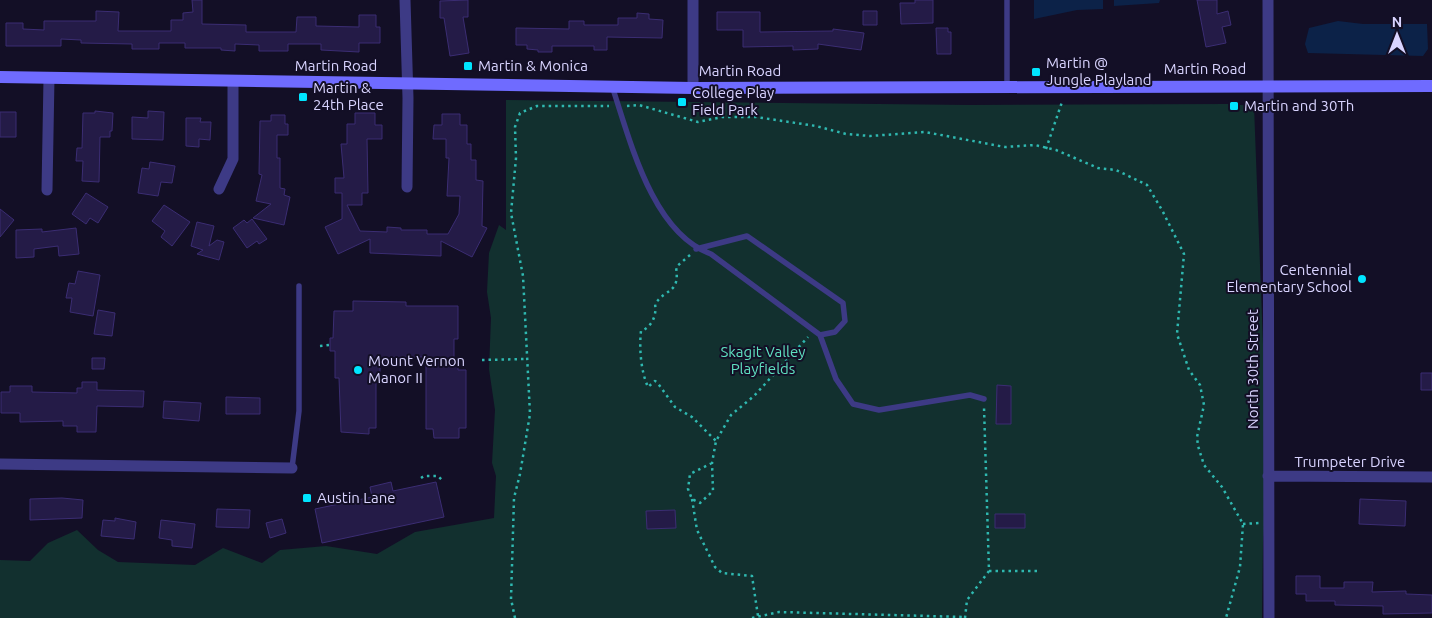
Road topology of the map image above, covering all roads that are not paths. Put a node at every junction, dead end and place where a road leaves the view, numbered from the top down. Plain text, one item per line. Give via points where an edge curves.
1 (405, 0) edge
2 (693, 0) edge
3 (1007, 0) edge
4 (1268, 0) edge
5 (0, 77) edge
6 (49, 78) junction
7 (233, 81) junction
8 (408, 83) junction
9 (1268, 85) junction
10 (612, 86) junction
11 (1007, 86) junction
12 (1432, 86) edge
13 (693, 88) junction
14 (407, 187) dead end
15 (219, 189) dead end
16 (47, 190) dead end
17 (696, 249) junction
18 (299, 286) dead end
19 (817, 333) junction
20 (984, 399) road end
21 (0, 464) edge
22 (292, 468) joint
23 (1268, 476) junction
24 (1432, 477) edge
25 (1269, 618) edge

1 - 8 street
2 - 13 street
3 - 11 lane
4 - 9 street, North 30th Street
5 - 6 street, Martin Road
6 - 7 street, Martin Road
6 - 16 street
7 - 8 street, Martin Road
7 - 15 street via 232,159
8 - 10 street, Martin Road
8 - 14 street
9 - 11 street, Martin Road
9 - 12 street, Martin Road
9 - 23 street, North 30th Street
10 - 13 street, Martin Road
10 - 17 lane via 641,173 675,231
11 - 13 street, Martin Road
17 - 19 lane via 711,254
17 - 19 lane via 747,236 844,303 845,321 835,332
18 - 22 lane via 299,411
19 - 20 lane via 836,379 853,404 879,410 970,395
21 - 22 street
23 - 24 street, Trumpeter Drive
23 - 25 street, North 30th Street

